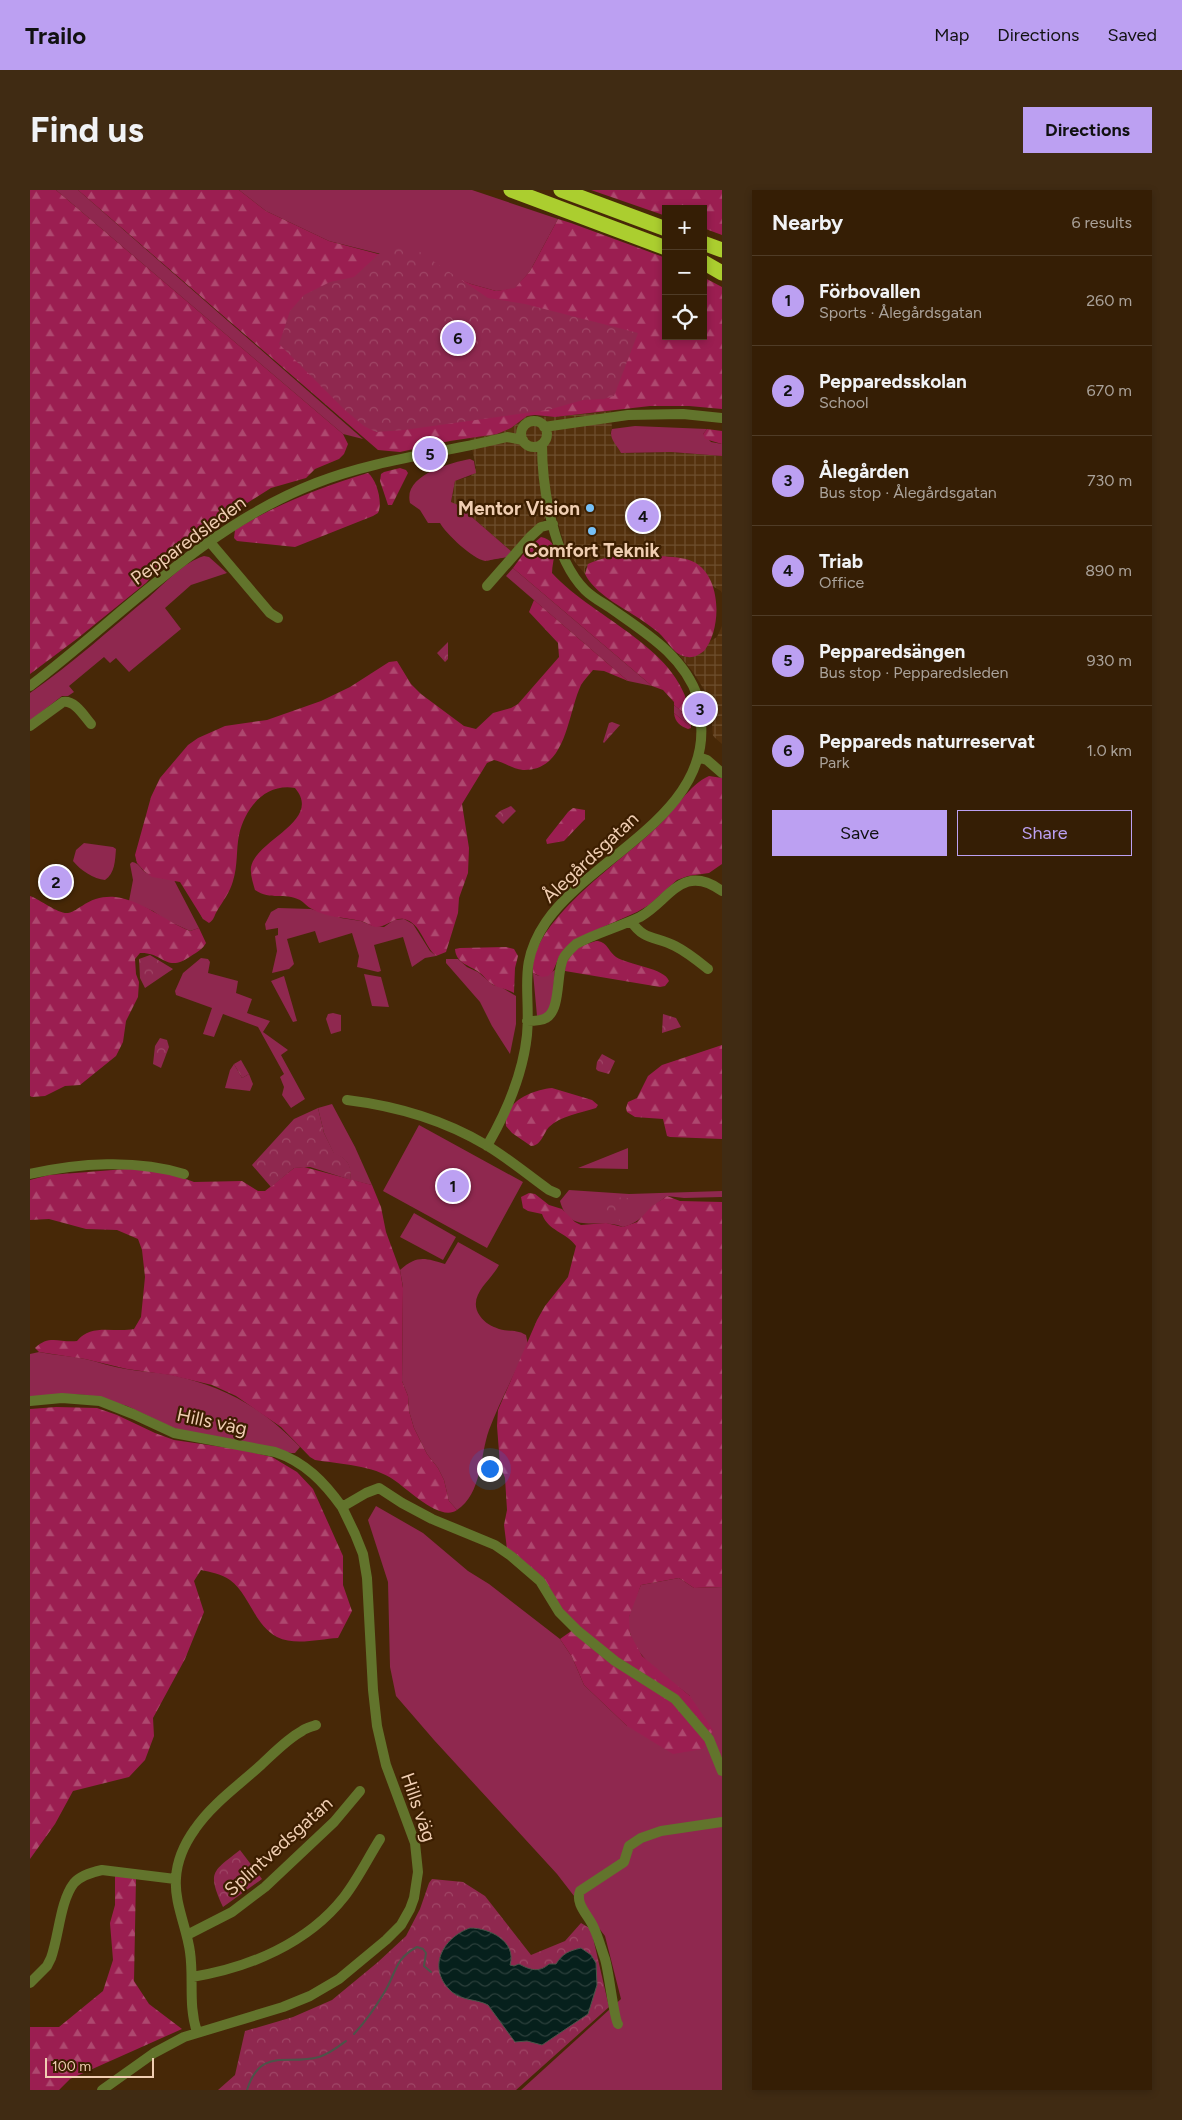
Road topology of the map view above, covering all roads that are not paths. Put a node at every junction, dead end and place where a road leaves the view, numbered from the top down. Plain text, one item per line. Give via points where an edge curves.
1 (511, 190) edge
2 (561, 190) edge
3 (662, 228) edge
4 (707, 244) edge
5 (662, 247) edge
6 (722, 250) edge
7 (707, 263) edge
8 (707, 264) edge
9 (722, 268) edge
10 (722, 273) edge
11 (722, 418) edge
12 (570, 424) junction
13 (544, 427) junction
14 (523, 428) junction
15 (507, 437) junction
16 (544, 441) junction
17 (527, 443) junction
18 (543, 472) junction
19 (553, 524) junction
20 (209, 541) junction
21 (487, 586) dead end
22 (278, 618) dead end
23 (30, 686) edge
24 (91, 724) dead end
25 (30, 726) edge
26 (698, 758) junction
27 (722, 773) edge
28 (722, 891) edge
29 (631, 920) junction
30 (708, 969) dead end
31 (527, 1022) junction
32 (348, 1100) dead end
33 (487, 1146) junction
34 (30, 1174) edge
35 (184, 1174) dead end
36 (556, 1193) dead end
37 (30, 1401) edge
38 (342, 1507) junction
39 (316, 1725) dead end
40 (722, 1771) edge
41 (360, 1791) dead end
42 (722, 1822) edge
43 (380, 1839) dead end
44 (175, 1879) junction
45 (187, 1935) junction
46 (192, 1977) junction
47 (30, 1983) edge
48 (618, 2024) dead end
49 (197, 2032) junction
50 (102, 2090) edge

1 - 5 highway
2 - 3 highway
4 - 6 highway
7 - 9 highway
8 - 10 highway
11 - 12 street, Pepparedsleden via 684,414 628,415
12 - 13 street, Pepparedsleden
12 - 16 street, Pepparedsleden
13 - 14 street, Pepparedsleden via 533,421
13 - 16 street via 547,433
14 - 15 street, Pepparedsleden
14 - 17 street via 521,434
15 - 17 street, Pepparedsleden
15 - 20 street, Pepparedsleden via 378,465 317,483 256,510
16 - 17 street, Pepparedsleden
16 - 18 street, Ålegårdsgatan
17 - 18 street, Ålegårdsgatan
18 - 19 street, Ålegårdsgatan
19 - 21 street via 541,527 530,537
19 - 26 street, Ålegårdsgatan via 566,564 582,588 652,638 683,668 694,688 700,709 702,732
20 - 22 street via 270,613
20 - 23 street, Pepparedsleden
24 - 25 street via 72,703 66,701
26 - 27 street via 707,760
26 - 31 street, Ålegårdsgatan via 688,783 673,802 563,902 543,928 531,951 526,976
28 - 29 street via 700,881 682,883 644,914
29 - 30 street via 641,934 675,946
29 - 31 street via 569,950 561,965 551,1013 544,1019
31 - 33 street, Ålegårdsgatan via 517,1076 499,1126
32 - 33 street via 430,1118
33 - 36 street
34 - 35 street via 112,1165 156,1167
37 - 38 street, Hills väg via 62,1398 100,1402 174,1433 283,1455 313,1473
38 - 40 street via 379,1488 432,1519 495,1544 540,1581 559,1612 578,1631 615,1661 676,1700 709,1739
38 - 49 street, Hills väg via 363,1554 377,1726 386,1764 415,1843 418,1862 414,1898 400,1925 339,1980 283,2007
39 - 44 street via 301,1731 208,1813 185,1844
41 - 45 street, Splintvedsgatan via 334,1822 265,1887 232,1912
42 - 48 street via 661,1831 641,1838 629,1846 624,1862 580,1891 580,1904 593,1926 607,1965
43 - 46 street via 343,1898 299,1938 251,1962 214,1974
44 - 45 street
44 - 47 street via 102,1870 75,1882 64,1907 51,1958
45 - 46 street
46 - 49 street via 190,1996
49 - 50 street, Hills väg via 154,2053

